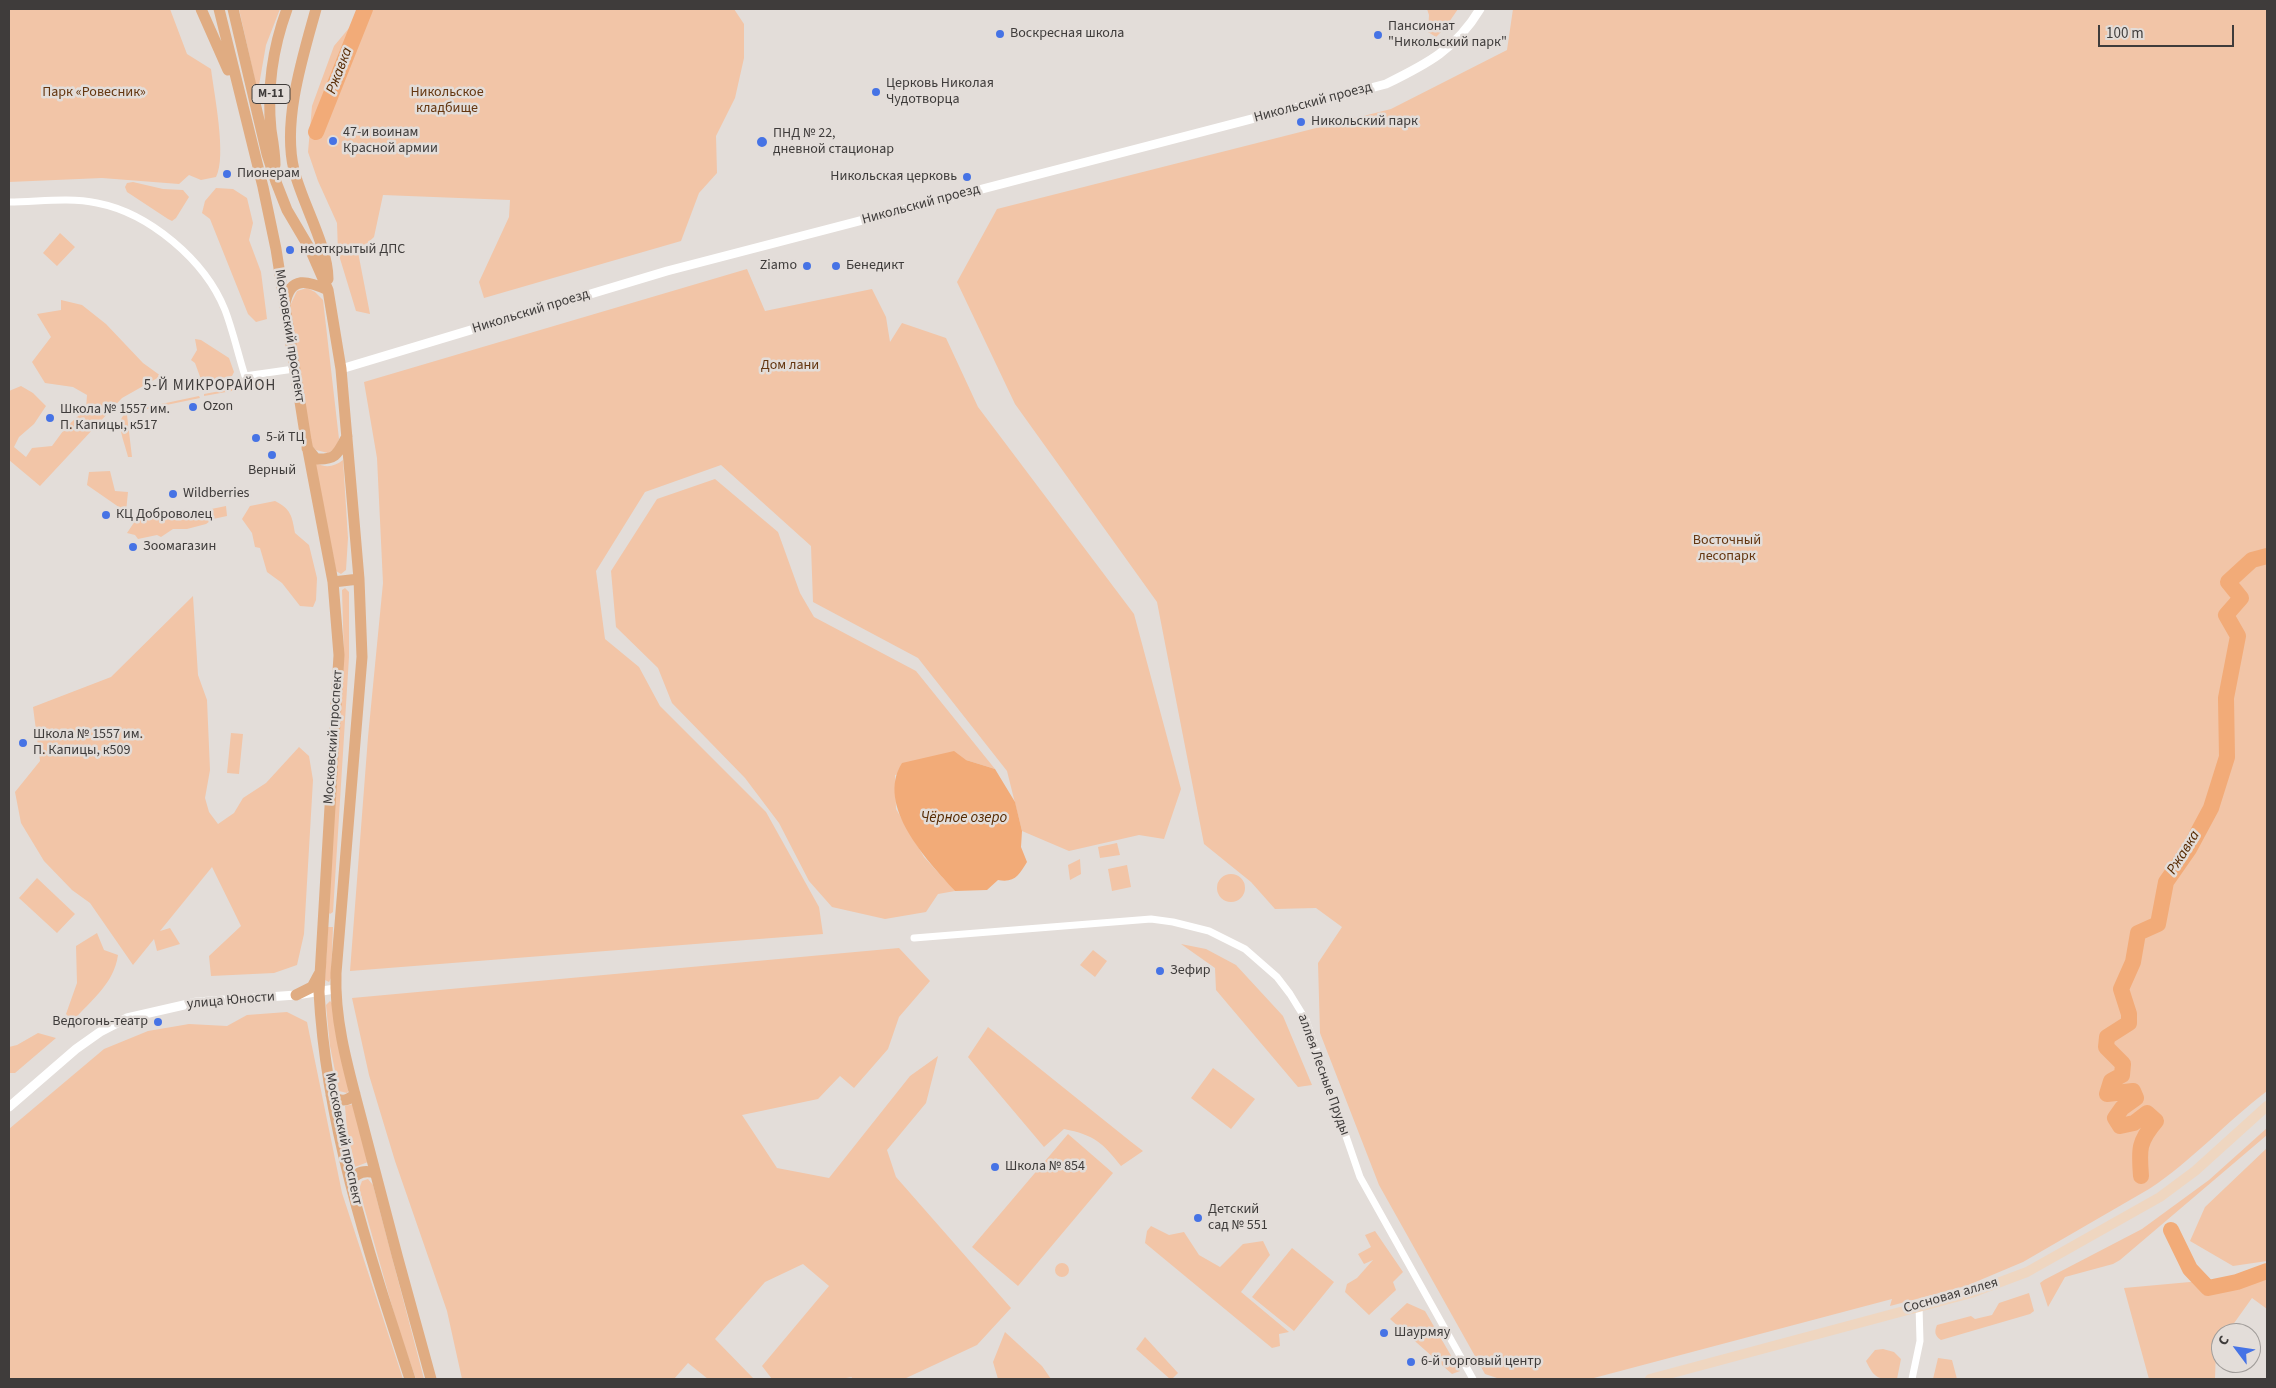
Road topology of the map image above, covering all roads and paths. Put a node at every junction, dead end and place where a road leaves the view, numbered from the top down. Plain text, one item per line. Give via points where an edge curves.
1 (201, 9) edge
2 (219, 9) edge
3 (233, 9) edge
4 (287, 9) edge
5 (316, 9) edge
6 (1480, 9) edge
7 (239, 91) junction
8 (276, 182) junction
9 (9, 202) edge
10 (291, 217) junction
11 (321, 247) junction
12 (328, 290) junction
13 (284, 307) junction
14 (294, 369) junction
15 (341, 369) junction
16 (347, 436) junction
17 (307, 448) junction
18 (359, 579) junction
19 (333, 582) junction
20 (323, 920) junction
21 (340, 921) junction
22 (914, 938) dead end
23 (320, 972) junction
24 (335, 988) junction
25 (319, 992) junction
26 (296, 995) junction
27 (320, 1014) junction
28 (355, 1094) junction
29 (331, 1095) junction
30 (2267, 1106) edge
31 (9, 1107) edge
32 (375, 1173) junction
33 (350, 1182) junction
34 (1919, 1306) junction
35 (410, 1379) edge
36 (431, 1379) edge
37 (1473, 1379) edge
38 (1650, 1379) edge
39 (1912, 1379) edge

1 - 7 main road
2 - 7 main road
3 - 8 main road
4 - 8 main road, М-11 via 274,55 271,81
5 - 11 main road via 297,83 291,144 293,168
6 - 15 street, Никольский проезд via 1470,26 1448,50 1386,84 667,271
7 - 13 main road, Московский проспект via 276,249
8 - 10 main road, Московский проспект
9 - 14 street via 72,200 97,203 120,209 142,220 175,243 210,283 225,309 244,376
10 - 11 main road
10 - 12 main road, Московский проспект
11 - 12 main road via 328,272
12 - 13 main road via 300,282 287,293
12 - 15 main road, Московский проспект
13 - 14 main road, Московский проспект
14 - 17 main road, Московский проспект
15 - 16 main road, Московский проспект
16 - 17 main road via 337,455 328,460 316,459
16 - 18 main road, Московский проспект
17 - 19 main road, Московский проспект
18 - 19 main road
18 - 21 main road, Московский проспект via 362,657
19 - 20 main road, Московский проспект via 339,655
20 - 21 main road
20 - 23 main road, Московский проспект
21 - 24 main road, Московский проспект
22 - 37 street, аллея Лесные Пруды via 1151,919 1209,931 1245,949 1277,977 1306,1020 1360,1178
23 - 25 main road, Московский проспект
23 - 26 main road via 312,987
24 - 25 street, улица Юности
24 - 28 main road, Московский проспект via 342,1042
25 - 26 street, улица Юности
25 - 27 main road, Московский проспект
26 - 27 street via 312,1000
26 - 31 street, улица Юности via 197,1002 127,1018 76,1049
27 - 29 main road, Московский проспект
28 - 29 main road via 343,1101
28 - 32 main road, Московский проспект
29 - 33 main road, Московский проспект
30 - 34 main road, Сосновая аллея via 2196,1170 2119,1222 2000,1283
32 - 33 main road via 362,1172
32 - 36 main road, Московский проспект
33 - 35 main road, Московский проспект
34 - 38 main road, Сосновая аллея
34 - 39 street via 1920,1341

